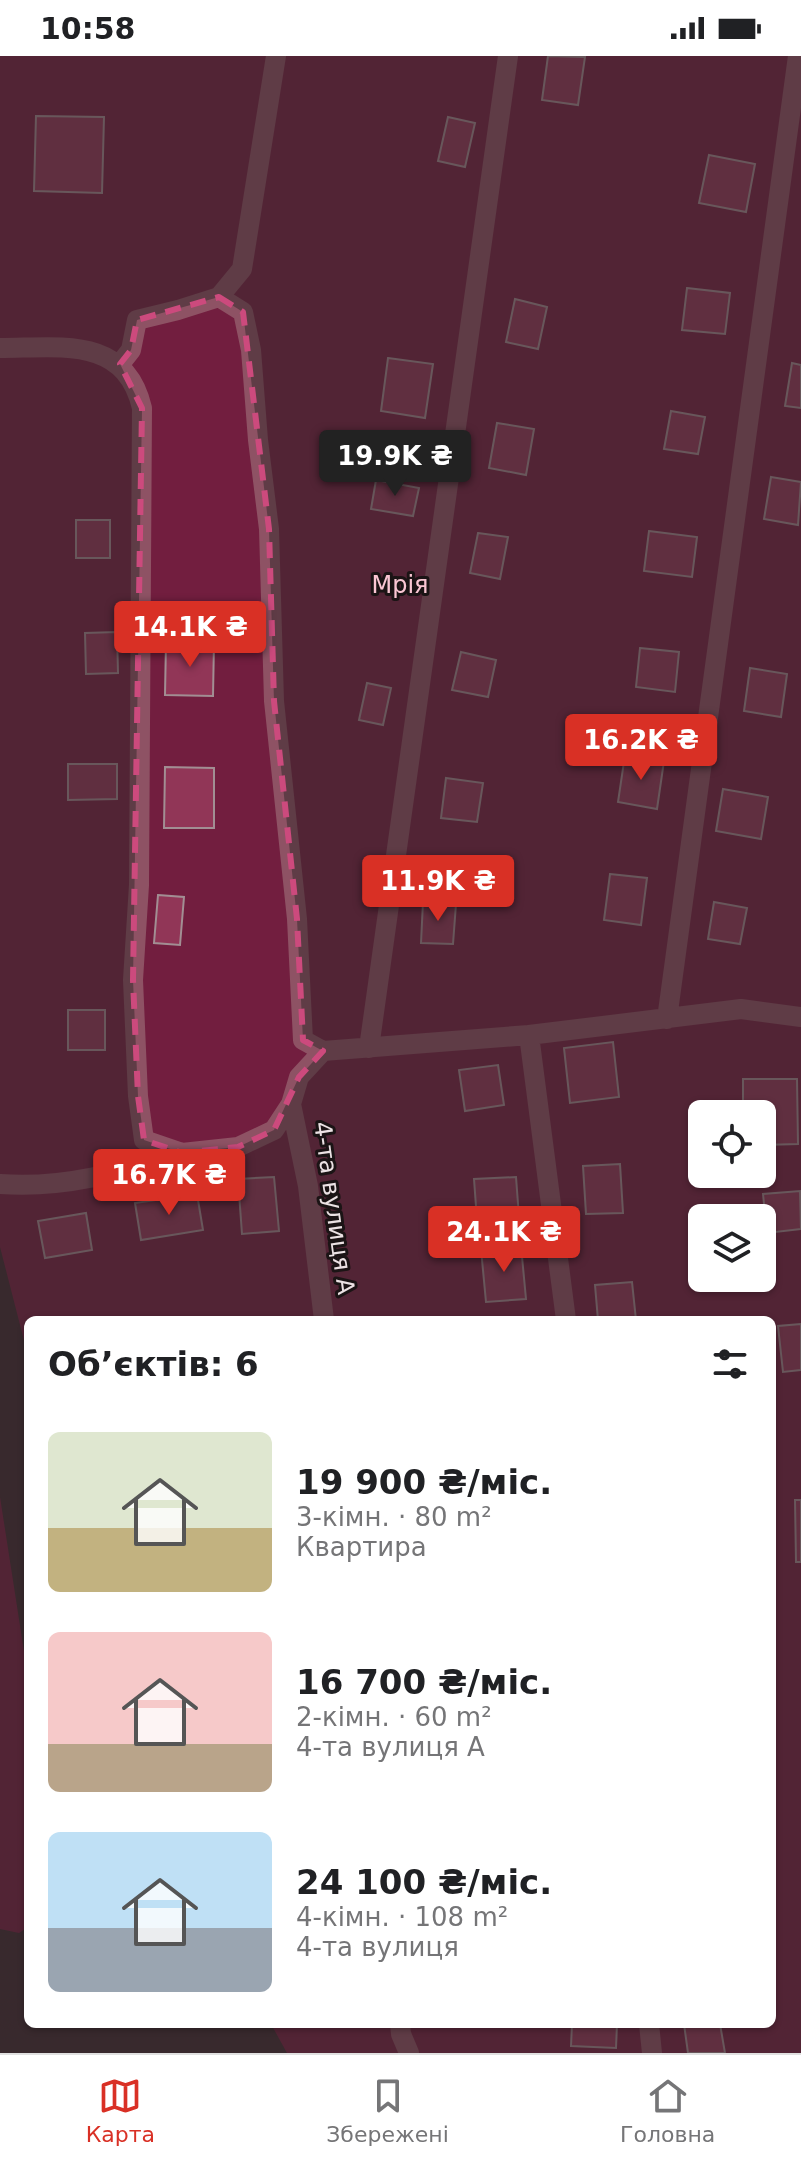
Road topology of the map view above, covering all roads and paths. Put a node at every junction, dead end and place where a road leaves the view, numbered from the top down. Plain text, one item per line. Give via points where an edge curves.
1 (276, 56) edge
2 (508, 56) edge
3 (798, 56) edge
4 (219, 297) junction
5 (0, 348) edge
6 (120, 364) junction
7 (801, 1017) edge
8 (667, 1019) junction
9 (529, 1035) junction
10 (369, 1048) junction
11 (323, 1051) junction
12 (291, 1104) junction
13 (182, 1153) junction
14 (0, 1184) edge
15 (324, 1316) edge
16 (565, 1316) edge
17 (400, 2028) edge
18 (649, 2028) edge
19 (409, 2053) edge
20 (652, 2053) edge

1 - 4 street via 242,269
2 - 10 street
3 - 8 street
4 - 6 street via 137,320 131,350
4 - 11 street via 243,312 251,350 269,529 274,701 297,919 303,1040
5 - 6 street via 97,352
6 - 13 street via 142,408 139,885 133,980 138,1096 144,1140
7 - 8 street via 741,1009
8 - 9 street
9 - 10 street
9 - 16 street
10 - 11 street
11 - 12 street via 299,1077
12 - 13 street via 274,1130 238,1147
12 - 15 street, 4-та вулиця А via 308,1186
13 - 14 street via 61,1184
17 - 19 street
18 - 20 street

